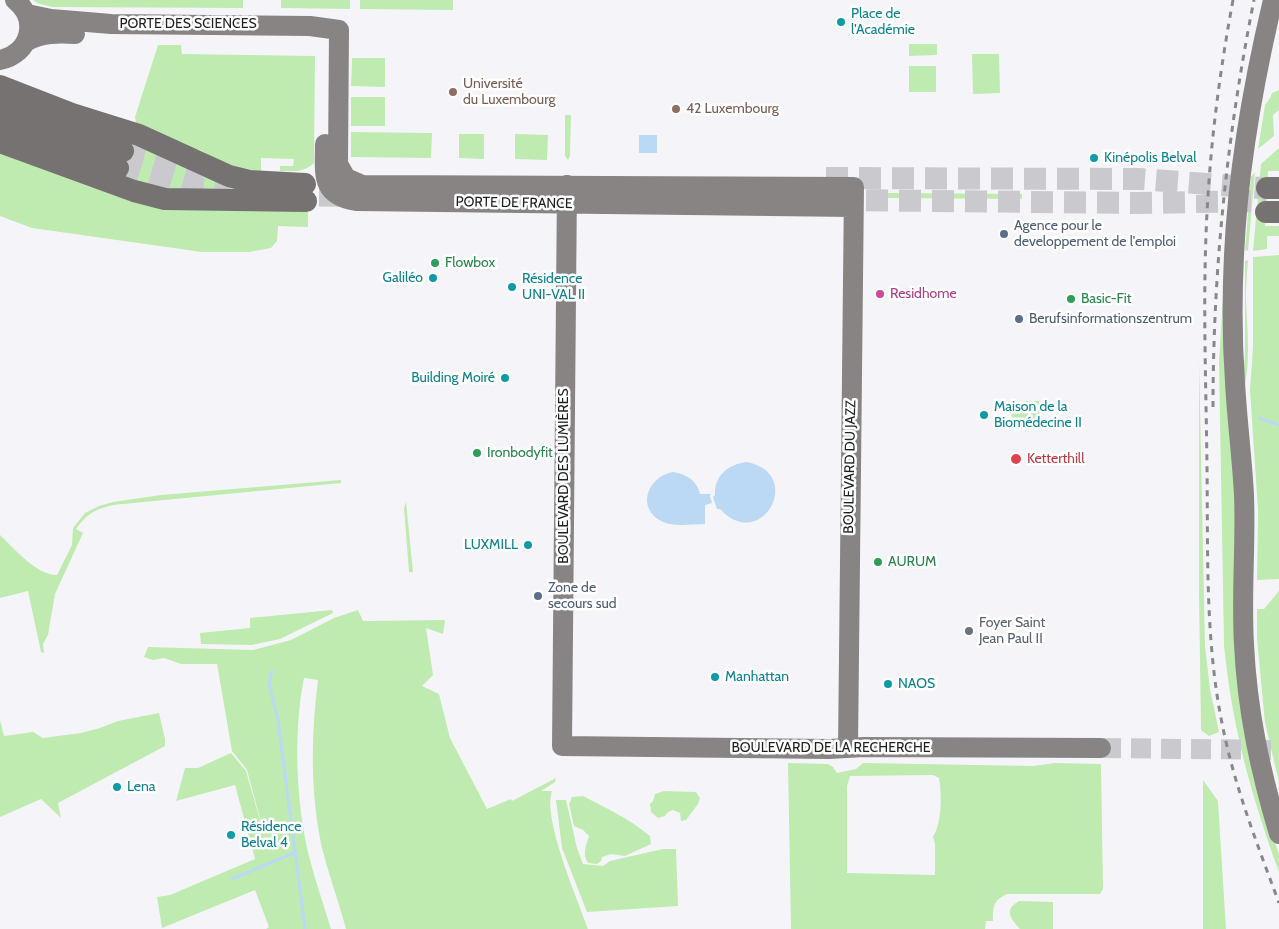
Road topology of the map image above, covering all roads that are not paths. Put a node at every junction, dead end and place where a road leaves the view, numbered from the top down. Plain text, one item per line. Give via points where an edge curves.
1 (1273, 0) edge
2 (21, 7) edge
3 (333, 39) junction
4 (27, 41) junction
5 (0, 60) edge
6 (0, 86) edge
7 (0, 105) edge
8 (0, 123) edge
9 (0, 142) edge
10 (331, 163) junction
11 (567, 185) junction
12 (329, 186) junction
13 (854, 187) joint
14 (305, 193) junction
15 (359, 193) junction
16 (567, 205) junction
17 (853, 207) junction
18 (562, 746) joint
19 (848, 748) junction
20 (1101, 748) tunnel mouth
21 (1279, 834) edge

1 - 21 main road via 1245,137 1234,255 1235,379 1244,495 1244,643 1248,704 1257,756
2 - 3 main road, PORTE DES SCIENCES via 52,19 112,24 310,26 339,30
2 - 4 main road via 29,22
3 - 4 main road, PORTE DES SCIENCES via 50,33
3 - 10 main road
4 - 5 main road via 16,54
6 - 14 highway via 139,135 229,176
7 - 8 highway via 24,112 121,160
9 - 14 highway via 134,191 165,199
10 - 12 main road
10 - 14 main road
10 - 15 main road
11 - 13 main road, PORTE DE FRANCE
11 - 15 main road, PORTE DE FRANCE
11 - 16 main road
12 - 14 main road via 319,196
12 - 15 main road, PORTE DE FRANCE via 342,198
13 - 17 main road, BOULEVARD DU JAZZ
14 - 15 main road
15 - 16 main road, PORTE DE FRANCE via 470,203
16 - 17 main road, PORTE DE FRANCE
16 - 18 main road, BOULEVARD DES LUMIÈRES
17 - 19 main road, BOULEVARD DU JAZZ
18 - 19 main road, BOULEVARD DE LA RECHERCHE
19 - 20 main road, BOULEVARD DE LA RECHERCHE

